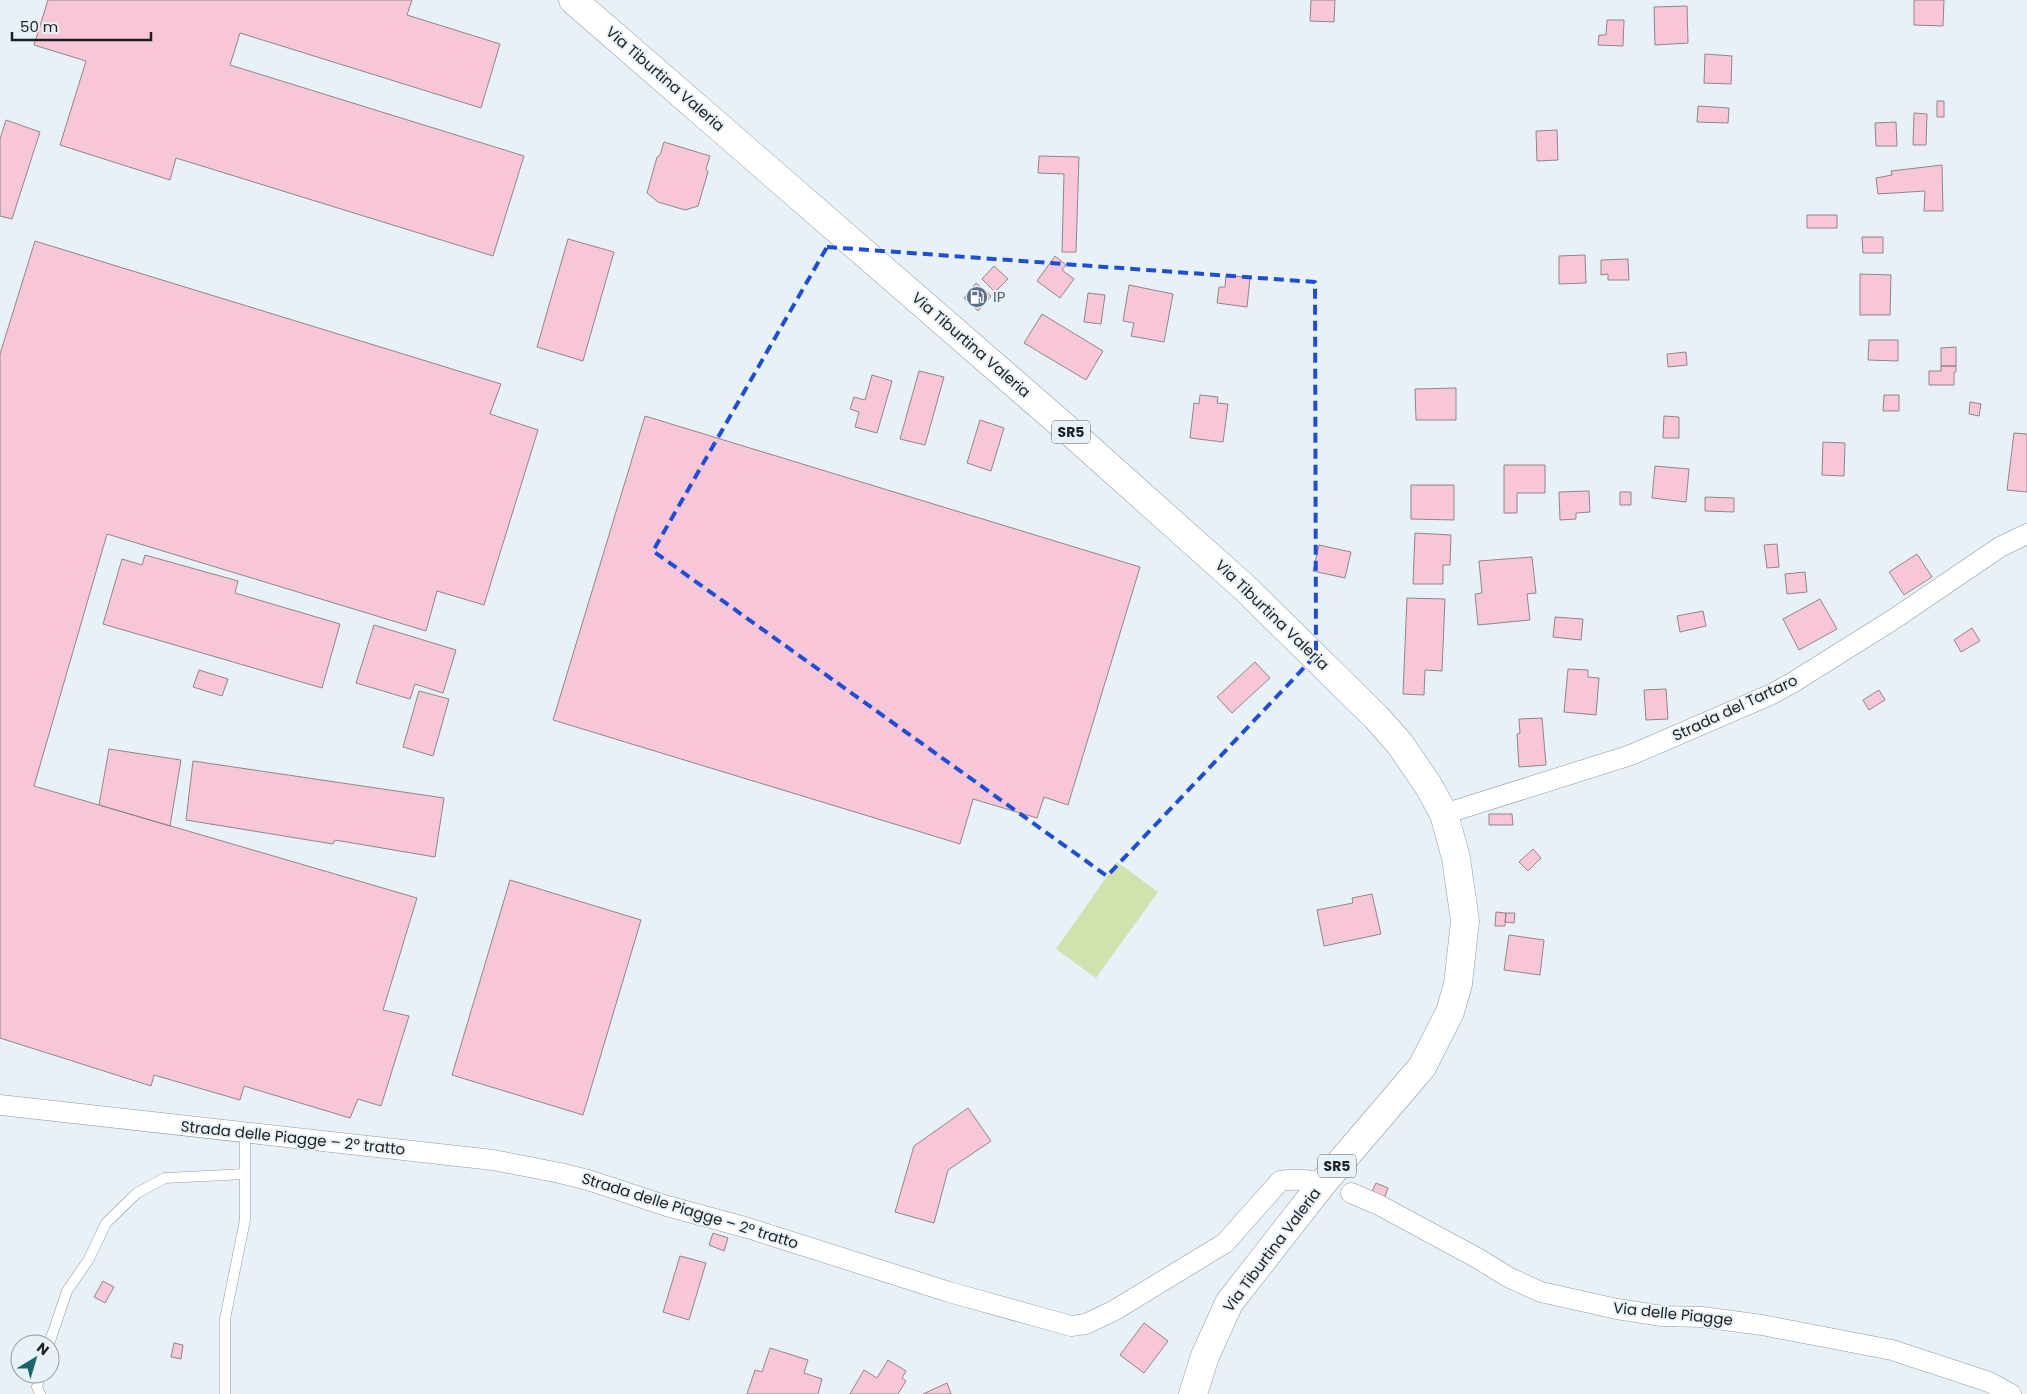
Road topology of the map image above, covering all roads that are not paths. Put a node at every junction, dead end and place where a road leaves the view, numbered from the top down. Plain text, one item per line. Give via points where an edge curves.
1 (573, 0) edge
2 (2027, 534) edge
3 (1444, 814) junction
4 (0, 1105) edge
5 (245, 1133) junction
6 (245, 1174) junction
7 (1322, 1184) junction
8 (1351, 1193) dead end
9 (52, 1334) edge
10 (225, 1394) edge
11 (1193, 1394) edge
12 (2011, 1394) edge

1 - 3 main road, Via Tiburtina Valeria / SR5 via 1095,452 1251,594 1400,744
2 - 3 street, Strada del Tartaro via 2000,547 1772,694 1631,755
3 - 7 main road, Via Tiburtina Valeria / SR5 via 1456,858 1465,921 1458,984 1450,1012 1422,1067
4 - 5 street, Strada delle Piagge – 2º tratto
5 - 6 lane
5 - 7 street, Strada delle Piagge – 2º tratto via 493,1160 560,1173 1071,1326 1086,1324 1115,1310 1225,1243 1280,1181
6 - 9 lane via 165,1178 137,1193 106,1223 67,1291
6 - 10 lane via 246,1220 224,1319
7 - 11 main road, Via Tiburtina Valeria / SR5 via 1229,1303 1205,1356
8 - 12 street, Via delle Piagge via 1542,1292 1617,1309 1762,1325 1892,1350 1989,1382

